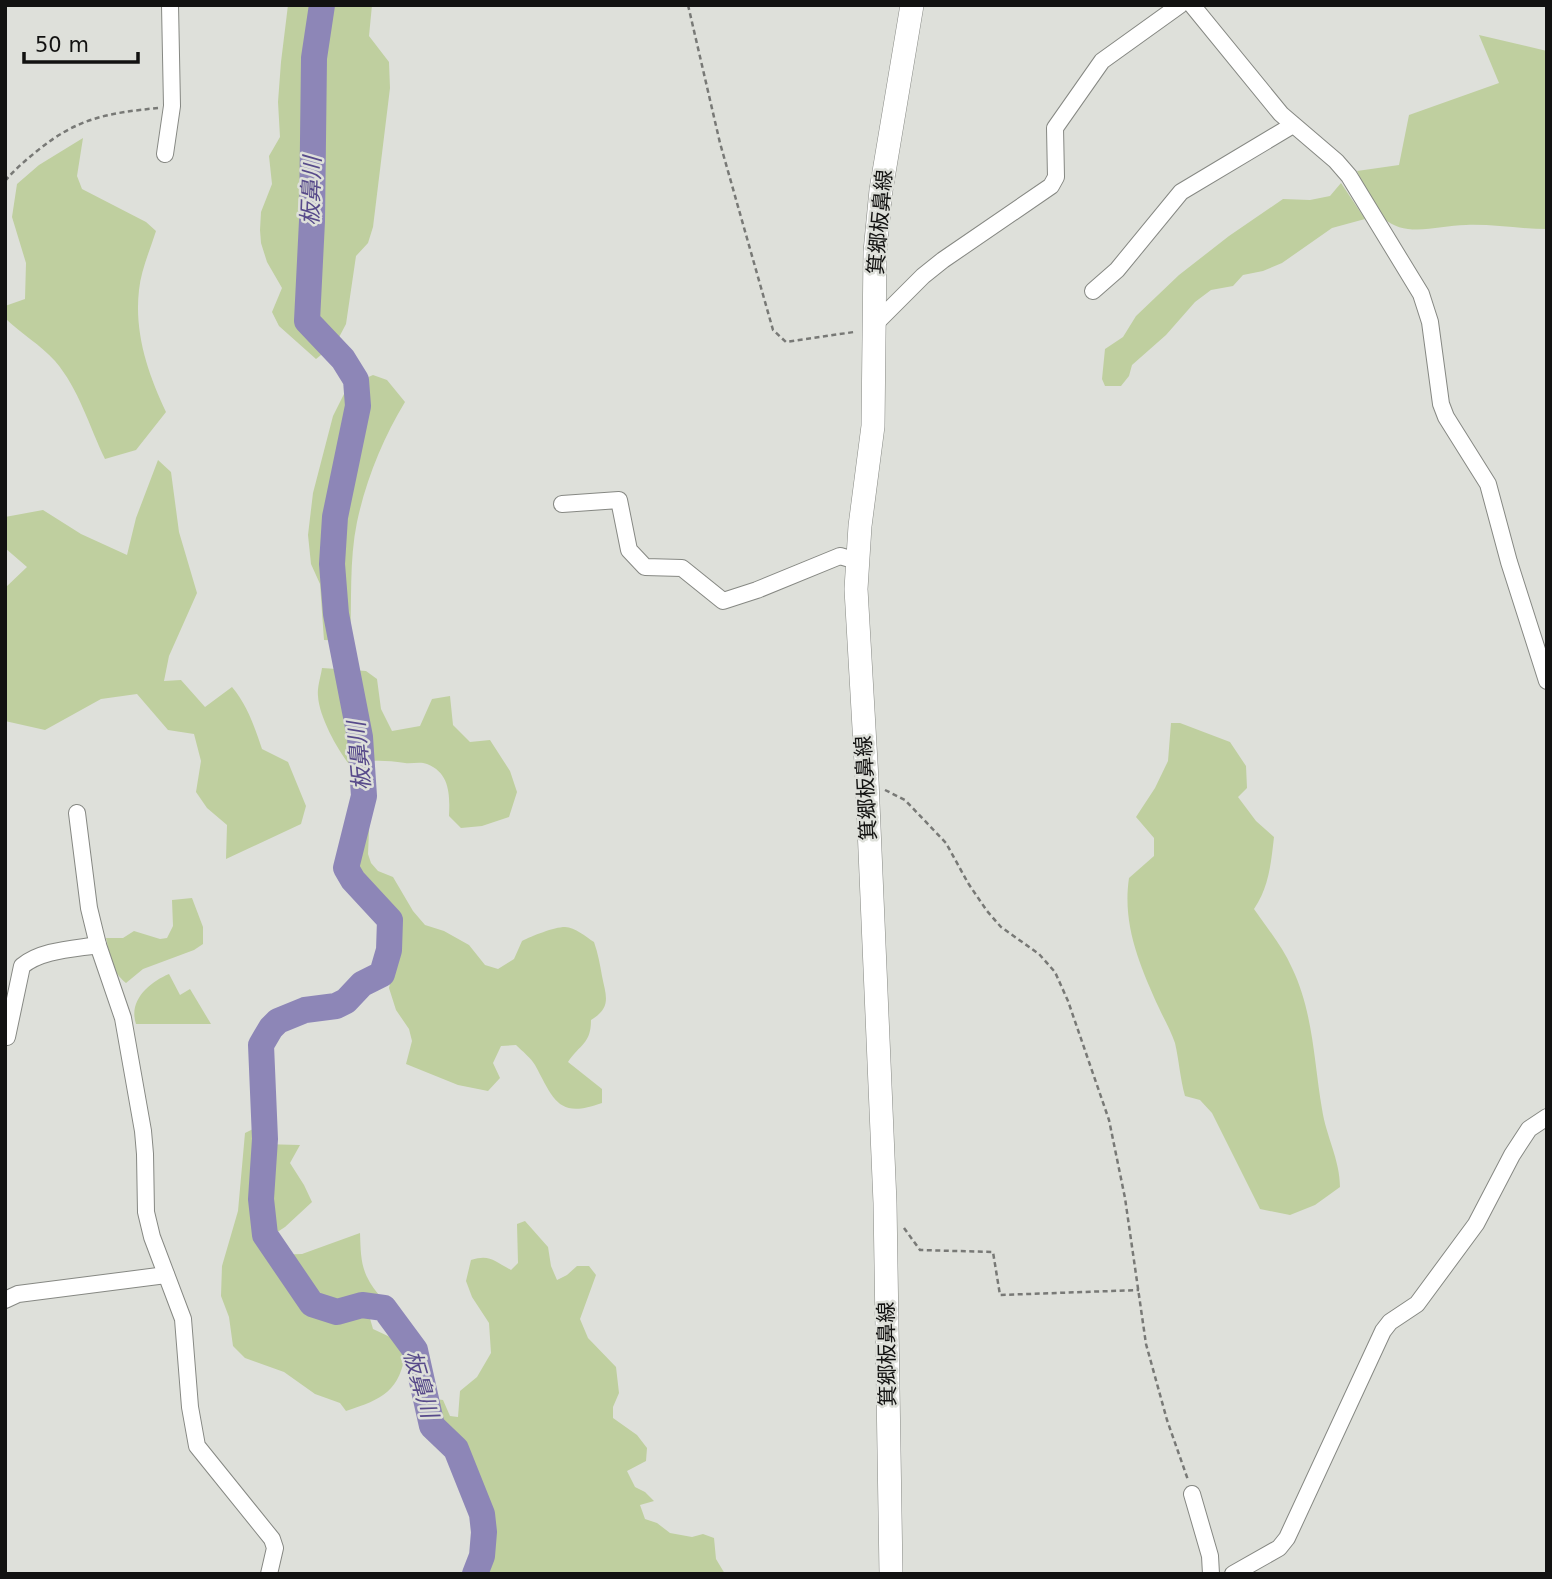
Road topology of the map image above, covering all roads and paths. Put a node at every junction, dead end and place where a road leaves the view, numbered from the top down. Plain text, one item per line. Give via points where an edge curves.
1 (170, 5) edge
2 (688, 5) edge
3 (912, 5) edge
4 (1180, 5) edge
5 (1192, 5) edge
6 (172, 106) junction
7 (1293, 125) junction
8 (165, 154) dead end
9 (5, 181) edge
10 (1093, 291) dead end
11 (875, 326) junction
12 (562, 504) dead end
13 (858, 561) junction
14 (1547, 681) edge
15 (867, 780) junction
16 (77, 813) dead end
17 (98, 945) junction
18 (10, 1001) edge
19 (7, 1037) edge
20 (1547, 1117) edge
21 (885, 1214) junction
22 (166, 1275) junction
23 (1139, 1290) junction
24 (5, 1300) edge
25 (1192, 1494) joint
26 (269, 1574) edge
27 (891, 1574) edge
28 (1211, 1574) edge
29 (1233, 1574) edge

1 - 6 street
2 - 11 path via 720,143 773,331 786,342
3 - 11 main road, 箕郷板鼻線 via 881,190
4 - 11 street via 1102,61 1055,128 1056,177 1051,186 943,260
5 - 7 street
6 - 8 street
6 - 9 path via 113,112 78,124 52,139
7 - 10 street via 1181,192 1117,270
7 - 14 street via 1349,176 1421,294 1430,322 1441,404 1488,484
11 - 13 main road, 箕郷板鼻線 via 873,426
12 - 13 street via 619,500 629,550 645,567 682,568 723,601 839,556
13 - 15 main road, 箕郷板鼻線 via 858,652
15 - 21 main road, 箕郷板鼻線
15 - 23 path via 915,810 946,844 987,911 1055,972 1109,1120
16 - 17 street
17 - 18 street via 31,959 22,966
17 - 22 street via 122,1018 143,1130 146,1212
18 - 19 street
20 - 29 street via 1529,1129 1476,1224 1417,1304 1383,1331 1287,1538 1279,1548
21 - 23 path via 899,1220 920,1250 993,1252 1000,1295
21 - 27 main road, 箕郷板鼻線
22 - 24 street via 18,1294
22 - 26 street via 183,1319 197,1446 272,1539 275,1548
23 - 25 path via 1146,1345
25 - 28 street

